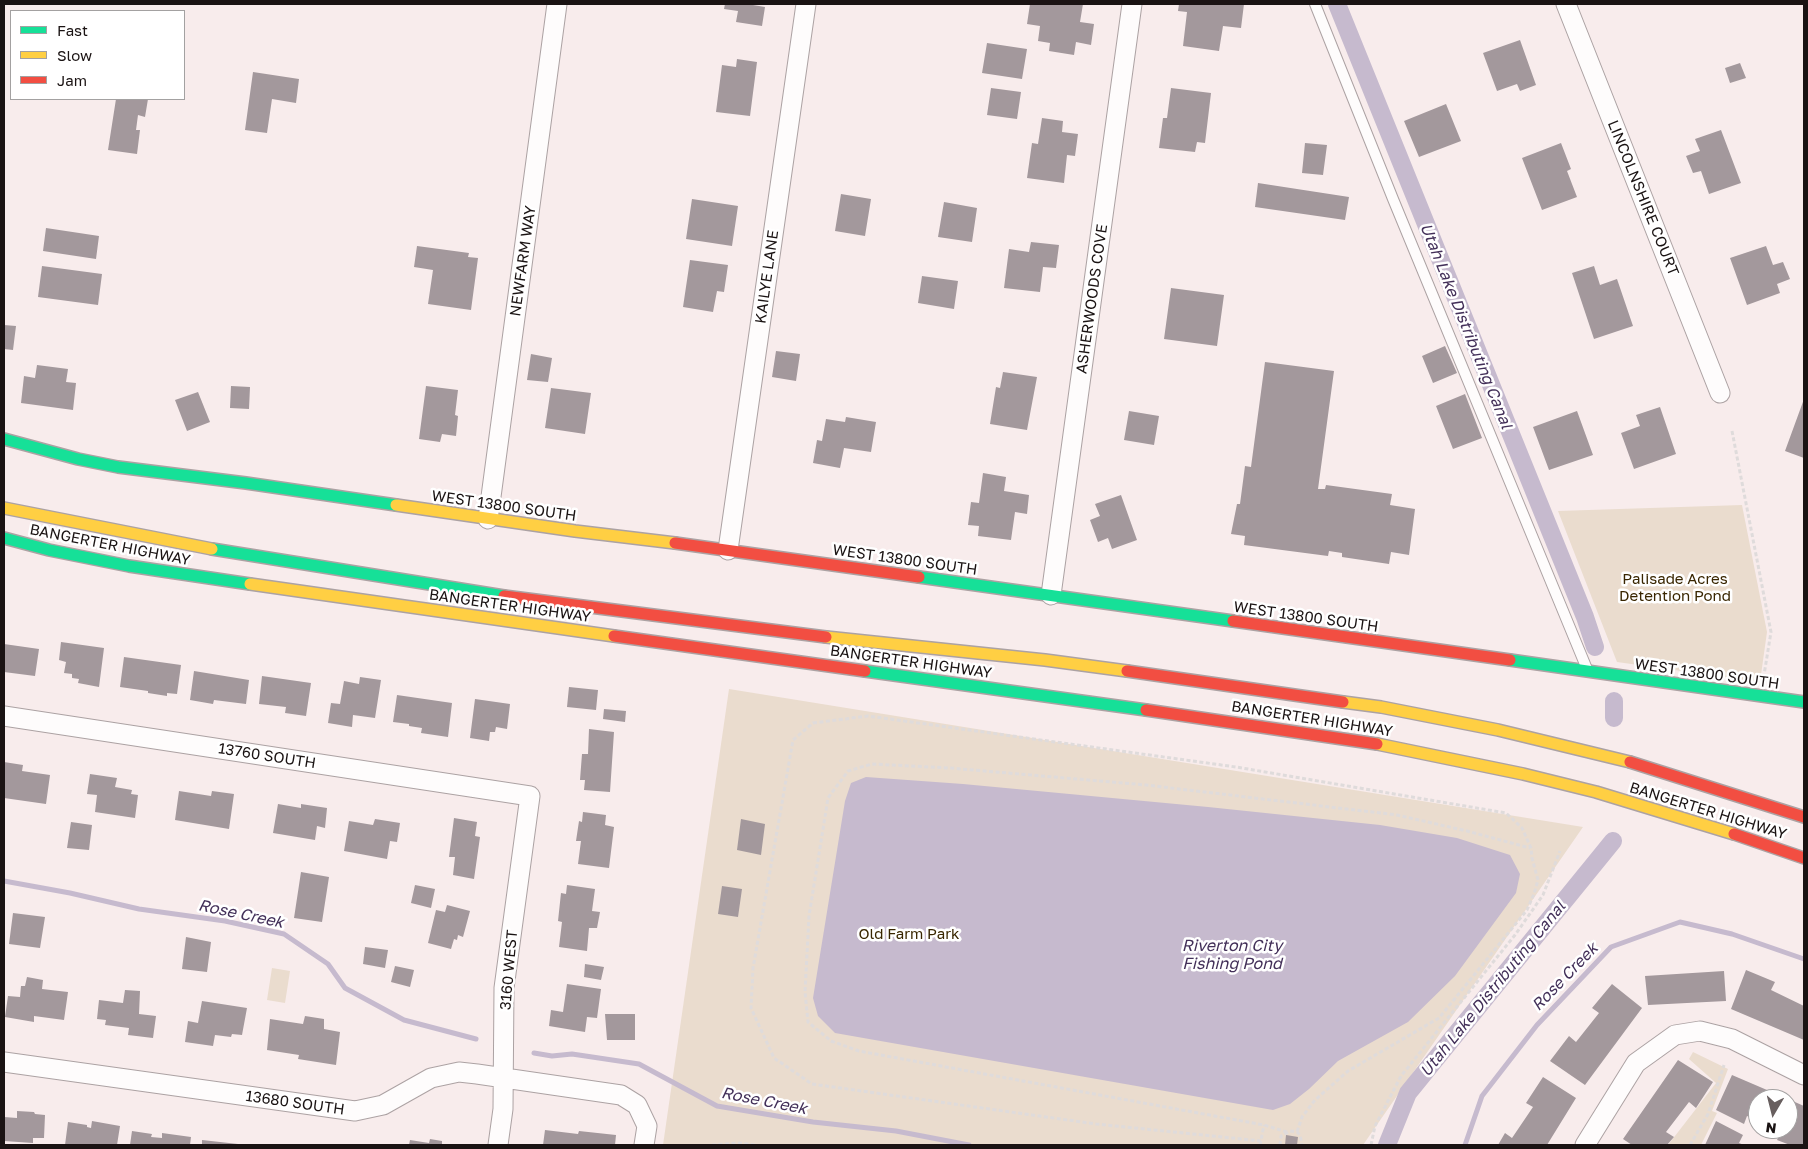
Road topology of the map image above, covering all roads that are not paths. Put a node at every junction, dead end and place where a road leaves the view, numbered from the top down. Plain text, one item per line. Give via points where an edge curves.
1 (557, 4) edge
2 (806, 4) edge
3 (1132, 4) edge
4 (1315, 4) edge
5 (1566, 4) edge
6 (1720, 393) dead end
7 (4, 439) edge
8 (4, 500) edge
9 (4, 508) edge
10 (488, 519) junction
11 (129, 533) junction
12 (4, 538) edge
13 (728, 550) junction
14 (21, 554) dead end
15 (212, 579) junction
16 (1051, 595) junction
17 (1588, 673) junction
18 (1804, 702) edge
19 (4, 716) edge
20 (530, 796) joint
21 (1804, 817) edge
22 (1804, 858) edge
23 (4, 1062) edge
24 (1804, 1075) edge
25 (504, 1077) junction
26 (498, 1145) edge
27 (644, 1145) edge
28 (1585, 1145) edge

1 - 10 street, NEWFARM WAY
2 - 13 street, KAILYE LANE
3 - 16 street, ASHERWOODS COVE
4 - 17 lane
5 - 6 street, LINCOLNSHIRE COURT
7 - 10 main road, WEST 13800 SOUTH via 118,467
8 - 11 main road
9 - 11 main road, BANGERTER HIGHWAY
10 - 13 main road, WEST 13800 SOUTH
11 - 21 main road, BANGERTER HIGHWAY via 492,595 841,639 1045,660 1381,707 1498,730 1618,759
12 - 15 main road, BANGERTER HIGHWAY via 129,566
13 - 16 main road, WEST 13800 SOUTH
14 - 15 main road via 128,573
15 - 22 main road, BANGERTER HIGHWAY via 1389,746 1596,792
16 - 17 main road, WEST 13800 SOUTH
17 - 18 main road, WEST 13800 SOUTH
19 - 20 street, 13760 SOUTH
20 - 25 street, 3160 WEST via 504,988
23 - 25 street, 13680 SOUTH via 355,1111 383,1105 431,1078 459,1072
24 - 28 street via 1732,1039 1700,1031 1674,1035 1636,1063
25 - 26 street, 3160 WEST
25 - 27 street, 13680 SOUTH via 621,1095 637,1104 647,1126

